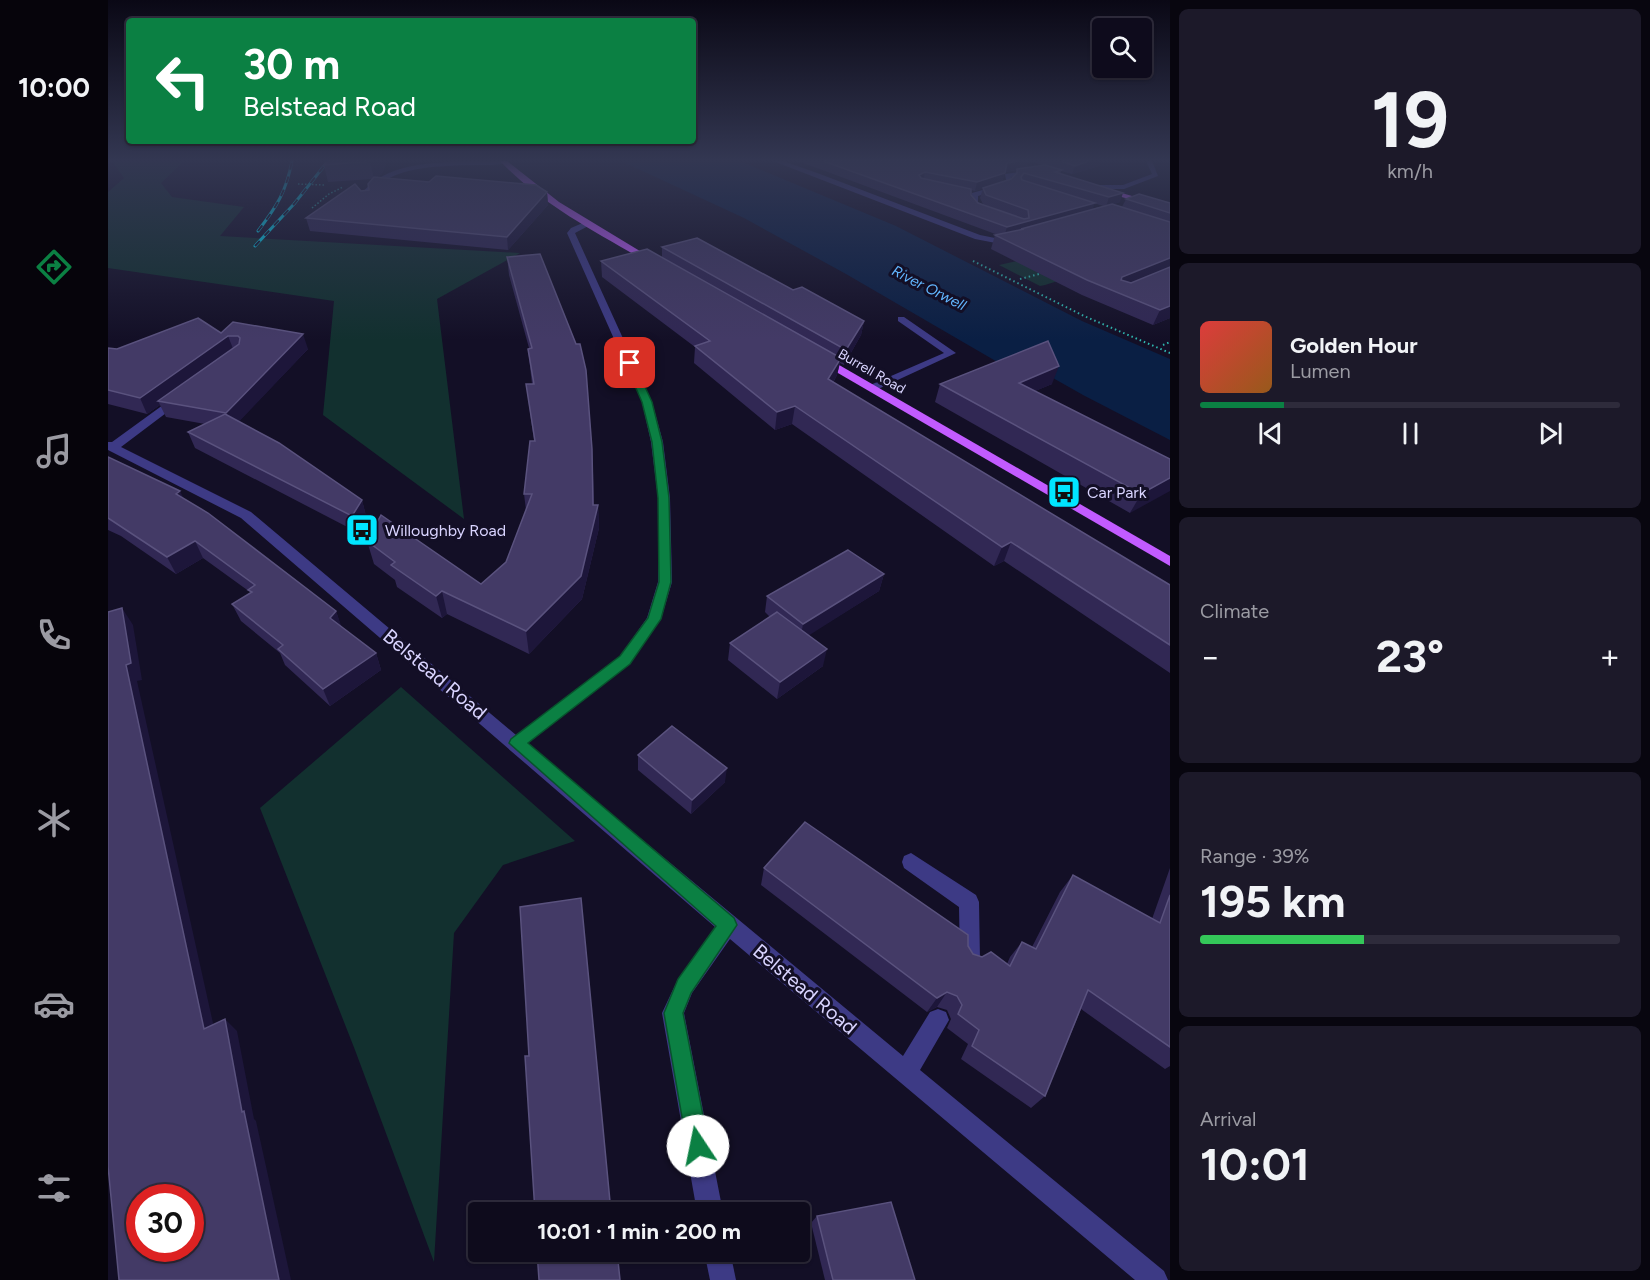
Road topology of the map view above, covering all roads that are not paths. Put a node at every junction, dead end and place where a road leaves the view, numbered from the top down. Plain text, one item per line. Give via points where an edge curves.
1 (583, 221) edge
2 (937, 221) edge
3 (588, 224) junction
4 (1023, 236) edge
5 (660, 265) edge
6 (901, 319) dead end
7 (811, 353) edge
8 (872, 388) junction
9 (190, 390) edge
10 (110, 446) edge
11 (1170, 562) edge
12 (517, 743) junction
13 (911, 862) dead end
14 (728, 925) junction
15 (970, 960) edge
16 (938, 1020) edge
17 (906, 1072) junction
18 (708, 1202) edge
19 (719, 1262) edge
20 (723, 1280) edge
21 (1155, 1280) edge

1 - 3 main road
2 - 4 street via 987,240 1000,242
3 - 5 main road
3 - 12 street via 571,233 647,402 657,442 664,498 665,582 654,619 625,660
6 - 8 street via 951,353
7 - 8 main road, Burrell Road
8 - 11 main road, Burrell Road
9 - 10 street
10 - 12 street, Belstead Road via 246,515
12 - 14 street, Belstead Road
13 - 15 street via 969,902
14 - 17 street, Belstead Road
14 - 18 street via 685,986 673,1013
16 - 17 street
17 - 21 street, Belstead Road
19 - 20 street

